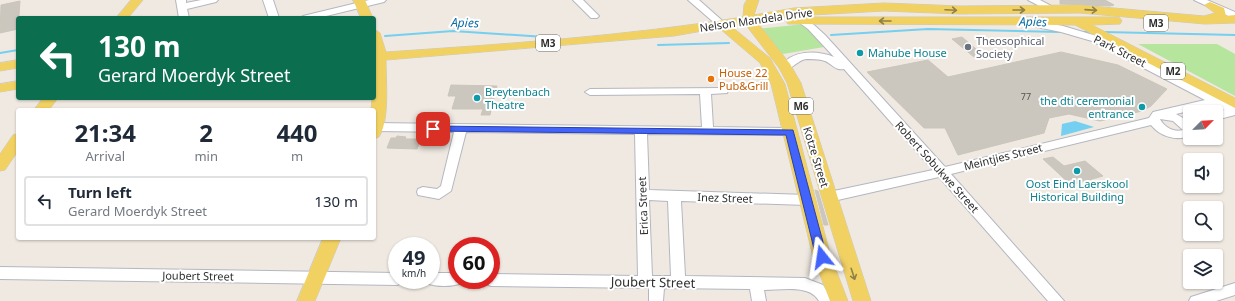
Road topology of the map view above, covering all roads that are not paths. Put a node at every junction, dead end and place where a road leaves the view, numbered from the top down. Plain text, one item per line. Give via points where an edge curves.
1 (137, 0) edge
2 (213, 0) edge
3 (268, 0) edge
4 (381, 0) edge
5 (578, 0) edge
6 (693, 0) edge
7 (753, 0) edge
8 (847, 0) edge
9 (866, 0) edge
10 (1033, 0) edge
11 (1205, 2) edge
12 (360, 3) edge
13 (889, 3) edge
14 (182, 4) edge
15 (1052, 9) junction
16 (833, 10) junction
17 (124, 16) edge
18 (184, 16) edge
19 (273, 16) edge
20 (313, 16) edge
21 (366, 16) edge
22 (594, 16) dead end
23 (1192, 19) junction
24 (824, 21) junction
25 (1020, 21) junction
26 (1076, 21) junction
27 (802, 22) junction
28 (952, 22) junction
29 (1133, 22) junction
30 (1233, 23) edge
31 (748, 24) junction
32 (723, 27) junction
33 (1096, 28) junction
34 (817, 32) junction
35 (376, 38) edge
36 (833, 50) junction
37 (769, 57) junction
38 (377, 60) edge
39 (16, 64) edge
40 (0, 67) edge
41 (785, 67) junction
42 (16, 71) edge
43 (0, 74) edge
44 (16, 85) edge
45 (0, 88) edge
46 (723, 91) dead end
47 (590, 92) dead end
48 (705, 92) junction
49 (871, 94) junction
50 (376, 95) edge
51 (49, 100) edge
52 (1230, 106) edge
53 (43, 108) edge
54 (1157, 118) junction
55 (1183, 123) edge
56 (461, 129) junction
57 (376, 130) edge
58 (641, 130) junction
59 (708, 131) junction
60 (790, 132) junction
61 (1183, 134) edge
62 (16, 142) edge
63 (0, 166) edge
64 (942, 172) junction
65 (423, 192) dead end
66 (642, 195) junction
67 (674, 196) junction
68 (829, 197) junction
69 (807, 200) junction
70 (331, 240) edge
71 (0, 273) edge
72 (316, 278) junction
73 (388, 279) edge
74 (500, 280) edge
75 (651, 281) junction
76 (678, 282) junction
77 (756, 284) junction
78 (1235, 288) edge
79 (306, 301) edge
80 (656, 301) edge
81 (759, 301) edge
82 (826, 301) edge
83 (839, 301) edge
84 (862, 301) edge
85 (1057, 301) edge
86 (1196, 301) edge

1 - 17 main road
2 - 14 street
3 - 19 street
4 - 12 street
5 - 22 street
6 - 32 street
7 - 31 main road
8 - 16 main road
9 - 13 main road
10 - 15 street
11 - 23 main road via 1220,11 1221,15
11 - 30 street
12 - 20 street
12 - 21 main road
13 -> 15 main road, Nelson Mandela Drive / M3 via 933,9
13 - 16 main road, Nelson Mandela Drive / M3
13 - 28 main road via 917,16
14 - 18 street
15 -> 23 main road, Nelson Mandela Drive / M3
15 - 26 main road
16 - 31 main road, Nelson Mandela Drive / M3 via 794,12
23 - 30 main road, Nelson Mandela Drive / M3
24 - 27 main road, Nelson Mandela Drive / M3
28 -> 24 main road, Nelson Mandela Drive / M3
24 - 34 street via 819,24
25 - 26 main road, Nelson Mandela Drive / M3
25 - 28 main road, Nelson Mandela Drive / M3
25 - 52 street, Park Street via 1063,28 1098,40
26 - 29 main road, Nelson Mandela Drive / M3
26 - 33 main road
27 - 31 main road, Nelson Mandela Drive / M3
27 - 34 street, Robert Sobukwe Street
29 - 30 main road, Nelson Mandela Drive / M3
29 - 33 main road via 1105,24
31 - 32 main road, Nelson Mandela Drive / M3
31 - 37 main road, Kotze Street / M6
32 - 37 main road, Kotze Street / M6
32 - 38 main road, Nelson Mandela Drive / M3 via 645,40
33 - 52 main road, M2
34 - 36 street, Robert Sobukwe Street
35 - 38 main road
36 - 37 street
36 - 49 street, Robert Sobukwe Street
37 - 41 main road, Kotze Street / M6
37 - 60 main road, Kotze Street / M6
38 - 50 main road
39 - 40 main road
41 - 49 street via 790,61 803,58 829,58 861,89
41 - 68 main road, Kotze Street / M6 via 794,83
42 - 43 main road
44 - 45 main road
46 - 48 street
47 - 48 street
48 - 59 street
49 - 64 street, Robert Sobukwe Street
51 - 53 main road
52 - 54 street, Meintjies Street
54 - 55 street via 1178,118
54 - 61 street via 1161,129
54 - 64 street, Meintjies Street
56 - 57 street
56 - 58 street
56 - 65 street via 447,188 439,194
58 - 59 street
58 - 66 street, Erica Street
59 - 60 street
60 - 69 main road, Kotze Street / M6
62 - 63 main road
64 - 68 street, Meintjies Street via 880,188
64 - 85 street, Robert Sobukwe Street
66 - 67 street, Inez Street
66 - 75 street, Erica Street
67 - 69 street, Inez Street
67 - 76 street
68 -> 84 main road, Kotze Street / M6
69 - 83 main road, Kotze Street / M6 via 822,257
70 - 72 main road
71 - 72 street, Joubert Street
72 - 73 street, Joubert Street
72 - 79 main road
74 - 75 street, Joubert Street
75 - 76 street, Joubert Street
75 - 80 street, Erica Street
76 - 77 street, Joubert Street
77 - 81 street
77 - 82 street, Joubert Street via 805,284 821,291
78 - 86 street

